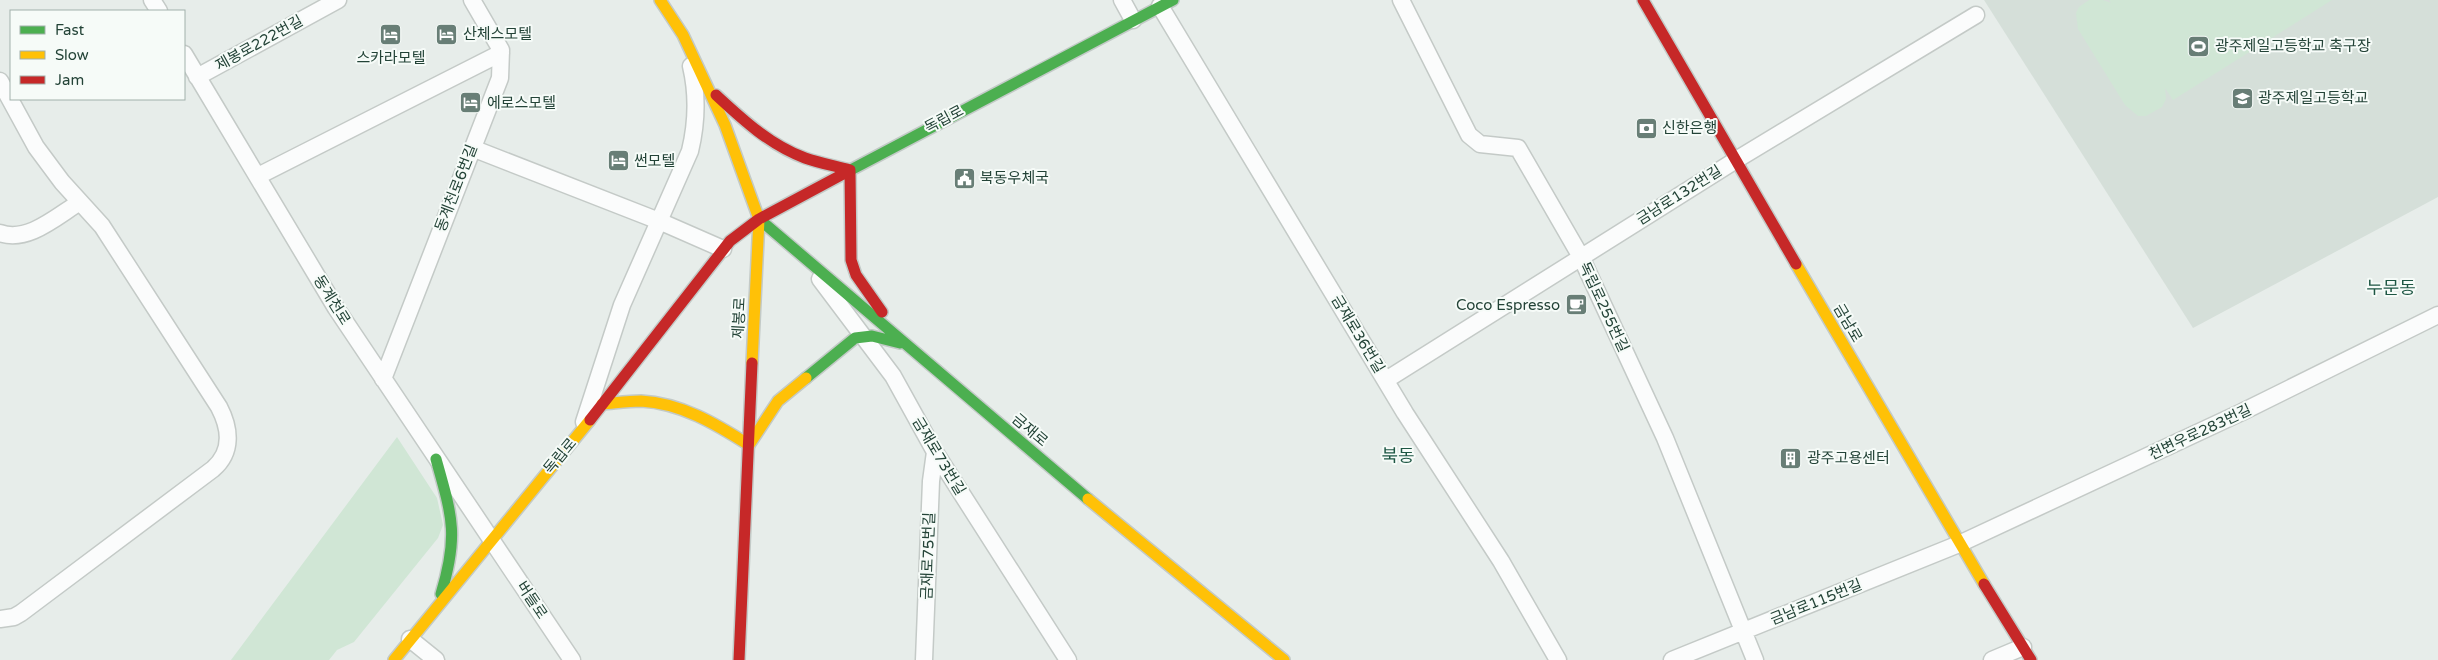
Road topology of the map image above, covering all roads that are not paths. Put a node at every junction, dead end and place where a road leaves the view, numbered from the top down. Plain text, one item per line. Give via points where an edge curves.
1 (338, 0) edge
2 (472, 0) edge
3 (660, 0) edge
4 (1122, 0) edge
5 (1401, 0) edge
6 (1643, 0) edge
7 (1167, 3) edge
8 (318, 5) edge
9 (1976, 15) dead end
10 (1133, 20) junction
11 (683, 35) junction
12 (501, 53) junction
13 (185, 56) edge
14 (197, 77) junction
15 (0, 81) edge
16 (708, 88) junction
17 (10, 99) edge
18 (10, 100) edge
19 (472, 148) junction
20 (1736, 160) junction
21 (850, 170) junction
22 (258, 176) junction
23 (80, 202) junction
24 (759, 219) junction
25 (659, 221) junction
26 (0, 233) edge
27 (723, 249) junction
28 (803, 257) junction
29 (1580, 257) junction
30 (2438, 316) edge
31 (862, 335) junction
32 (906, 345) junction
33 (382, 379) junction
34 (1386, 380) junction
35 (602, 404) junction
36 (581, 431) junction
37 (749, 446) junction
38 (935, 452) junction
39 (436, 459) junction
40 (491, 539) junction
41 (1959, 544) junction
42 (437, 606) junction
43 (0, 619) edge
44 (1743, 631) junction
45 (410, 639) junction
46 (2027, 653) edge
47 (394, 660) edge
48 (436, 660) edge
49 (572, 660) edge
50 (739, 660) edge
51 (924, 660) edge
52 (1068, 660) edge
53 (1284, 660) edge
54 (1558, 660) edge
55 (1672, 660) edge
56 (1755, 660) edge
57 (1992, 660) edge

1 - 8 street, 제봉로222번길
2 - 12 street
3 - 11 street, 제봉로
4 - 10 street
5 - 29 street, 독립로255번길 via 1470,136 1480,144 1518,148
6 - 20 street, 금남로
7 - 10 street, 독립로
7 - 34 street, 금재로36번길
8 - 14 street, 제봉로222번길
9 - 20 street, 금남로132번길
10 - 21 street, 독립로
11 - 16 street, 제봉로
11 - 25 street via 694,81 696,128 690,152
12 - 19 street, 동계천로6번길 via 500,78
12 - 22 street
13 - 14 street, 동계천로
14 - 22 street, 동계천로
15 - 17 street
16 - 21 street via 748,125 775,144 804,158
16 - 24 street, 제봉로
18 - 23 street via 36,147
19 - 25 street
19 - 33 street, 동계천로6번길
20 - 29 street, 금남로132번길
20 - 41 street, 금남로
21 - 24 street, 독립로
21 - 32 street via 850,244 856,275
22 - 33 street, 동계천로
23 - 26 street via 32,231 11,235
23 - 43 street via 102,226 219,407 228,428 227,446 223,458 213,469 21,613
24 - 27 street, 독립로
24 - 28 street, 금재로
24 - 37 street, 제봉로
25 - 27 street
25 - 36 street via 622,305
27 - 35 street, 독립로
28 - 31 street, 금재로73번길
28 - 32 street, 금재로
29 - 34 street, 금남로132번길
29 - 44 street, 독립로255번길 via 1665,438
30 - 41 street, 천변우로283번길
31 - 32 street via 878,336
31 - 37 street via 778,401
31 - 38 street, 금재로73번길 via 893,376
32 - 53 street, 금재로
33 - 39 street, 동계천로
34 - 54 street, 금재로36번길 via 1501,561
35 - 36 street, 독립로
35 - 37 street via 642,401 679,408 711,421
36 - 40 street, 독립로
37 - 50 street, 제봉로
38 - 51 street, 금재로75번길
38 - 52 street, 금재로73번길
39 - 40 street, 동계천로
39 - 42 street via 453,534 449,566
40 - 42 street, 독립로
40 - 49 street, 버들로
41 - 44 street, 금남로115번길
41 - 46 street, 금남로
42 - 45 street, 독립로
44 - 55 street, 금남로115번길
44 - 56 street, 독립로255번길
45 - 47 street, 독립로
45 - 48 street
46 - 57 street

